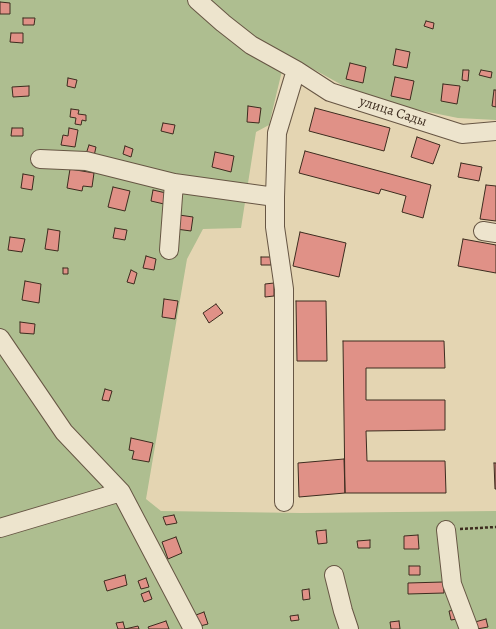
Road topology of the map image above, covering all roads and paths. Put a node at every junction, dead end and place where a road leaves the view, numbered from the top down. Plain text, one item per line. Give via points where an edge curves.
1 (197, 0) edge
2 (209, 0) edge
3 (223, 23) junction
4 (296, 70) junction
5 (496, 131) edge
6 (40, 159) dead end
7 (174, 183) junction
8 (275, 197) junction
9 (169, 250) dead end
10 (0, 338) edge
11 (121, 492) junction
12 (284, 502) dead end
13 (0, 528) edge
14 (496, 528) edge
15 (446, 530) joint
16 (334, 575) dead end
17 (193, 629) edge
18 (349, 629) edge
19 (469, 629) edge

1 - 3 street, улица Сады
2 - 3 street
3 - 4 street, улица Сады via 251,45
4 - 5 street, улица Сады via 330,92 462,134
4 - 8 street via 277,133
6 - 7 street via 86,161
7 - 8 street
7 - 9 street
8 - 12 street via 275,227 284,289
10 - 11 street via 64,432
11 - 13 street
11 - 17 street
14 - 15 path
15 - 19 street via 452,584
16 - 18 street

